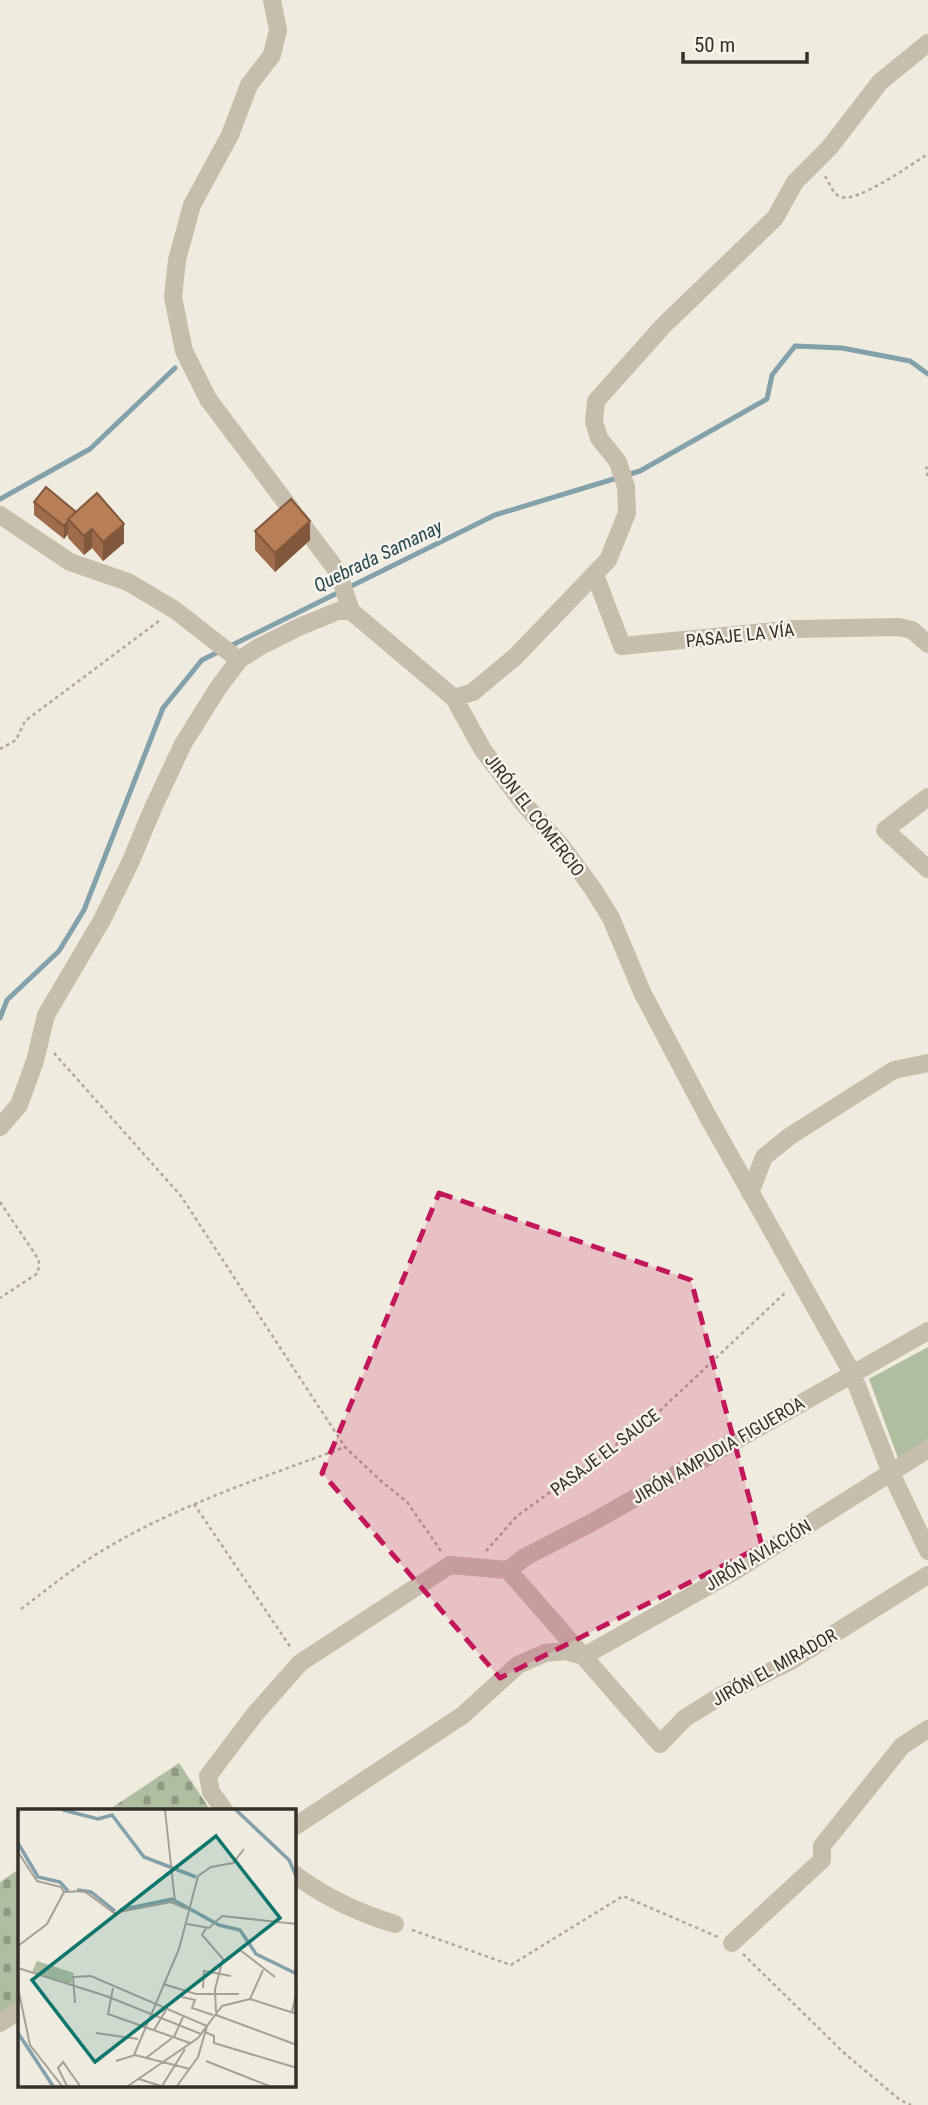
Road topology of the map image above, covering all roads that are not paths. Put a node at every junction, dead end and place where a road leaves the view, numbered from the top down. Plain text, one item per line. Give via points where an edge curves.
1 (272, 0) edge
2 (928, 43) edge
3 (0, 515) edge
4 (595, 575) junction
5 (349, 606) junction
6 (928, 645) edge
7 (231, 652) junction
8 (454, 698) junction
9 (928, 797) edge
10 (928, 869) edge
11 (928, 1063) edge
12 (0, 1127) edge
13 (750, 1193) junction
14 (928, 1331) edge
15 (852, 1373) junction
16 (928, 1449) edge
17 (891, 1473) junction
18 (928, 1551) edge
19 (508, 1570) junction
20 (928, 1575) edge
21 (584, 1656) junction
22 (928, 1729) edge
23 (224, 1809) edge
24 (296, 1826) edge
25 (296, 1875) edge
26 (396, 1924) road end
27 (732, 1943) road end
28 (18, 2012) edge
29 (0, 2023) edge

1 - 5 street via 278,30 272,55 249,85 230,135 192,205 177,260 173,297 184,351 208,399 338,572
2 - 4 street via 880,82 830,147 795,182 775,218 664,325 596,401 594,422 599,438 618,462 626,487 627,513 608,560
3 - 7 street via 70,562 128,582
4 - 6 street, PASAJE LA VÍA via 622,646 795,629 900,627 912,630
4 - 8 street via 516,656 473,692
5 - 7 street
5 - 8 street, JIRÓN EL COMERCIO
7 - 12 street via 218,688 183,744 107,908 46,1015 19,1105
8 - 13 street, JIRÓN EL COMERCIO via 483,750 563,848 611,918 642,992
9 - 10 street via 885,830
11 - 13 street via 894,1070 790,1136 764,1157
13 - 15 street, JIRÓN EL COMERCIO
14 - 15 street, JIRÓN AMPUDIA FIGUEROA
15 - 17 street, JIRÓN EL COMERCIO
15 - 19 street, JIRÓN AMPUDIA FIGUEROA
16 - 17 street, JIRÓN AVIACIÓN
17 - 18 street
17 - 21 street, JIRÓN AVIACIÓN via 735,1571
19 - 21 street
19 - 23 street via 450,1565 300,1663 208,1776 211,1791
20 - 21 street, JIRÓN EL MIRADOR via 789,1662 685,1718 660,1744
21 - 24 street via 565,1651 545,1653 518,1665 463,1715
22 - 27 street via 902,1746 822,1846 822,1860
25 - 26 street via 363,1914
28 - 29 street

